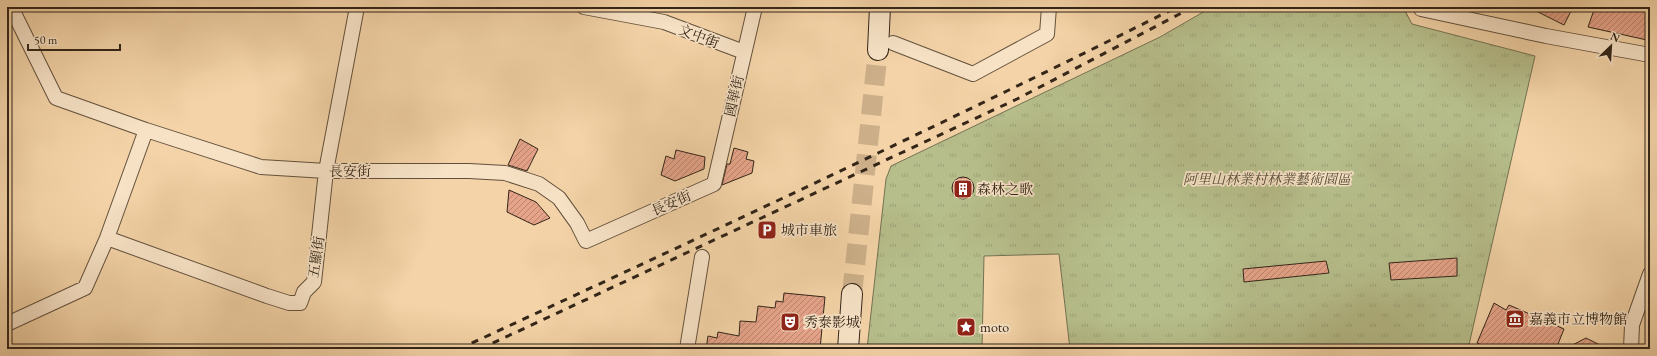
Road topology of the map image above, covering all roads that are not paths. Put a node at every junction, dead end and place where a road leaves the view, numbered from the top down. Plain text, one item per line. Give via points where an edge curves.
1 (11, 7) edge
2 (357, 7) edge
3 (584, 7) edge
4 (755, 7) edge
5 (880, 7) edge
6 (1049, 7) edge
7 (1420, 7) edge
8 (599, 9) edge
9 (886, 47) joint
10 (744, 52) junction
11 (1650, 55) edge
12 (146, 130) junction
13 (326, 171) junction
14 (714, 184) joint
15 (107, 238) junction
16 (702, 257) dead end
17 (1650, 274) edge
18 (852, 294) tunnel mouth
19 (7, 324) edge
20 (687, 349) edge
21 (848, 349) edge
22 (1631, 349) edge

1 - 12 street, 長安街 via 56,98
2 - 13 street, 五顯街
3 - 8 street, 文中街
4 - 10 street, 國華街
5 - 9 street
6 - 9 street via 1047,34 973,74
7 - 11 street via 1546,36
8 - 10 street, 文中街 via 664,22
10 - 14 street, 國華街
12 - 13 street, 長安街 via 261,167
12 - 15 street
13 - 14 street, 長安街 via 469,170 505,173 539,184 559,198 586,241
13 - 15 street, 五顯街 via 314,282 304,292 300,303 289,303 267,296
15 - 19 street via 85,288
16 - 20 street
17 - 22 street via 1632,325
18 - 21 street

